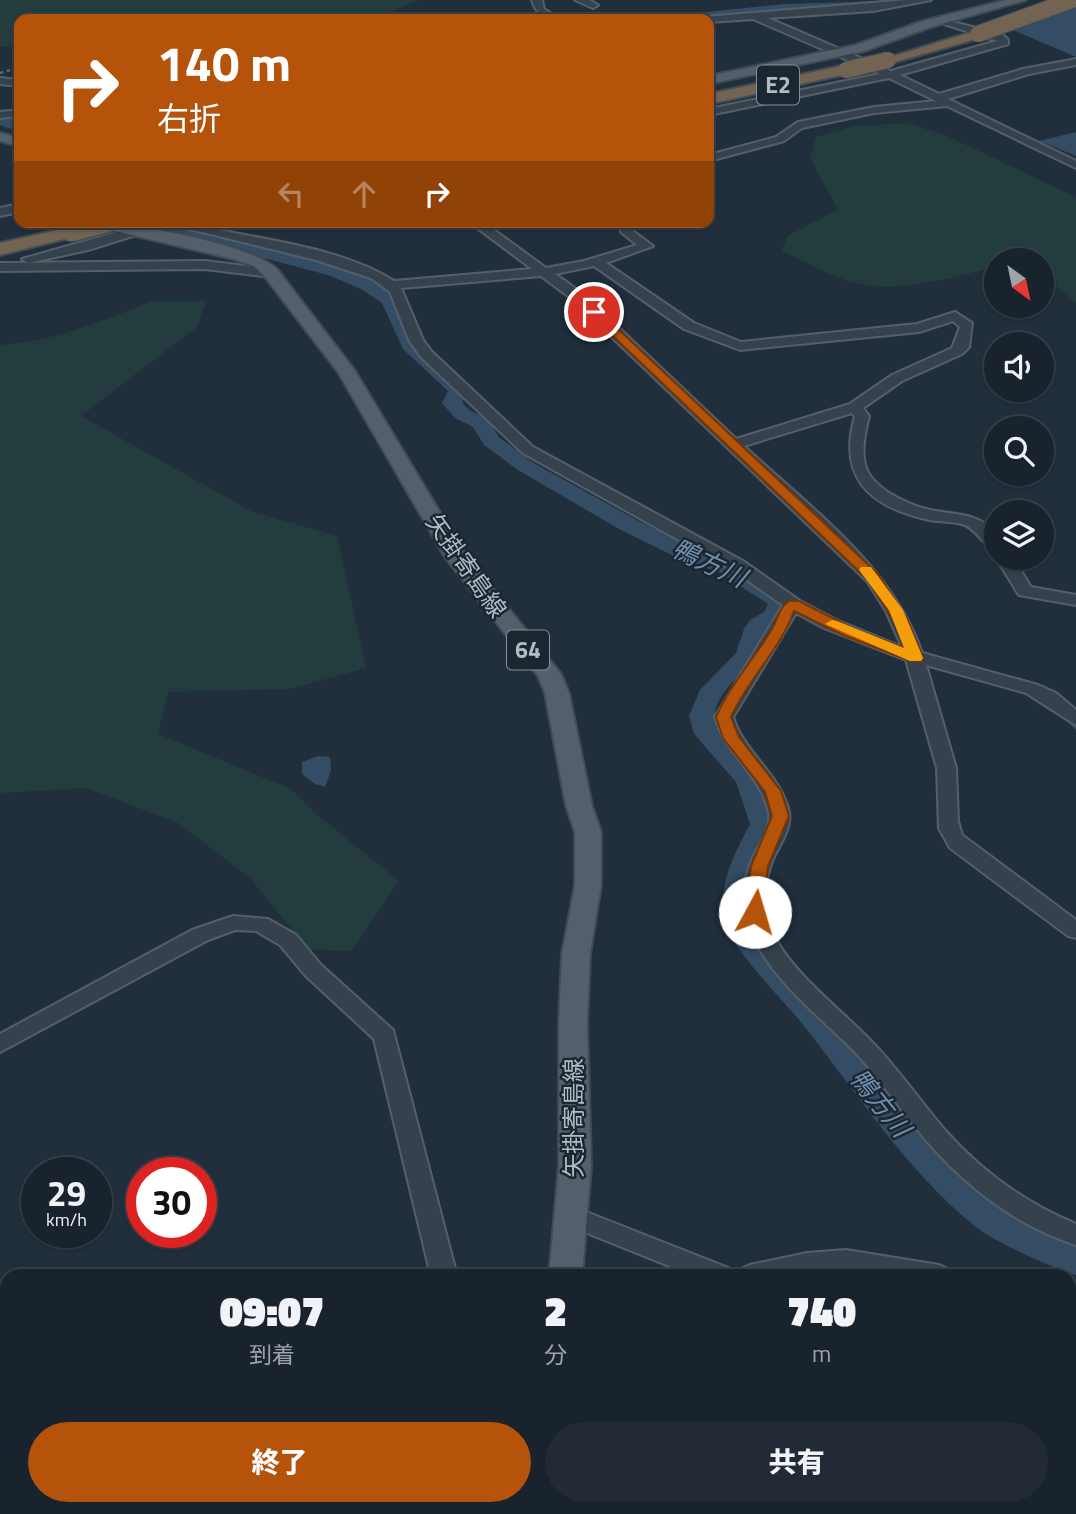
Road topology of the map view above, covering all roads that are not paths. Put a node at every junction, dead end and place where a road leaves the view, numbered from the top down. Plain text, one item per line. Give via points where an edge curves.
1 (537, 0) edge
2 (580, 0) edge
3 (926, 0) edge
4 (1020, 0) edge
5 (1053, 0) edge
6 (1072, 0) edge
7 (593, 5) dead end
8 (546, 14) edge
9 (755, 16) junction
10 (714, 19) edge
11 (941, 20) junction
12 (972, 33) junction
13 (1076, 62) edge
14 (841, 63) junction
15 (885, 64) junction
16 (714, 79) edge
17 (714, 91) edge
18 (714, 98) edge
19 (943, 101) junction
20 (714, 111) edge
21 (714, 157) edge
22 (1076, 165) edge
23 (66, 228) edge
24 (122, 228) edge
25 (192, 228) edge
26 (484, 228) edge
27 (626, 228) edge
28 (135, 231) junction
29 (6, 236) edge
30 (0, 248) edge
31 (289, 252) junction
32 (596, 262) junction
33 (265, 264) junction
34 (0, 267) edge
35 (547, 272) junction
36 (391, 285) junction
37 (855, 407) junction
38 (734, 444) junction
39 (984, 530) edge
40 (1012, 570) edge
41 (1076, 600) edge
42 (791, 606) junction
43 (917, 662) junction
44 (1076, 719) edge
45 (1076, 931) edge
46 (0, 1044) edge
47 (571, 1216) junction
48 (1076, 1235) edge
49 (442, 1269) edge
50 (566, 1269) edge
51 (704, 1269) edge
52 (781, 1269) edge
53 (898, 1269) edge

1 - 8 street
2 - 7 street
3 - 9 street
4 - 11 main road
5 - 12 highway, E2
6 - 12 highway, E2, bridge
9 - 10 street
9 - 14 street
11 - 14 main road
11 - 15 street via 1004,42
12 - 15 highway, E2
13 - 19 street via 1027,71
14 - 15 highway, E2, bridge
14 - 16 main road
14 - 17 highway, E2
14 - 18 highway, E2
15 - 19 street
15 - 20 street
19 - 21 street via 798,125 780,139
19 - 22 street
23 - 29 highway
23 - 30 highway
24 - 28 main road
25 - 31 street
26 - 35 street
27 - 32 street via 647,246
28 - 33 main road
28 - 34 street
31 - 33 street
31 - 36 street via 353,267
32 - 35 street
32 - 37 street via 689,326 740,346 919,328 955,316 967,326 957,351 897,378
33 - 34 street
33 - 47 main road, 矢掛寄島線 / 64 via 346,371 456,557 549,674 557,693 588,832 588,885 576,954
35 - 36 street
35 - 38 street
36 - 42 street via 422,349 506,435 737,565
37 - 38 street
37 - 39 street via 862,416 859,469 869,482 898,504 928,515 964,517
38 - 43 street via 873,577 900,619
40 - 41 street via 1025,591
42 - 43 street
42 - 48 street via 724,717 731,738 773,791 780,816 760,866 755,912 761,930 799,982 879,1064 898,1092 974,1175 1018,1207
43 - 44 street via 1032,689 1049,696
43 - 45 street via 949,782 946,821 952,836
46 - 49 street via 200,935 233,923 260,924 288,940 313,970 385,1036
47 - 50 main road, 矢掛寄島線 / 64
47 - 51 street
52 - 53 street via 846,1260

